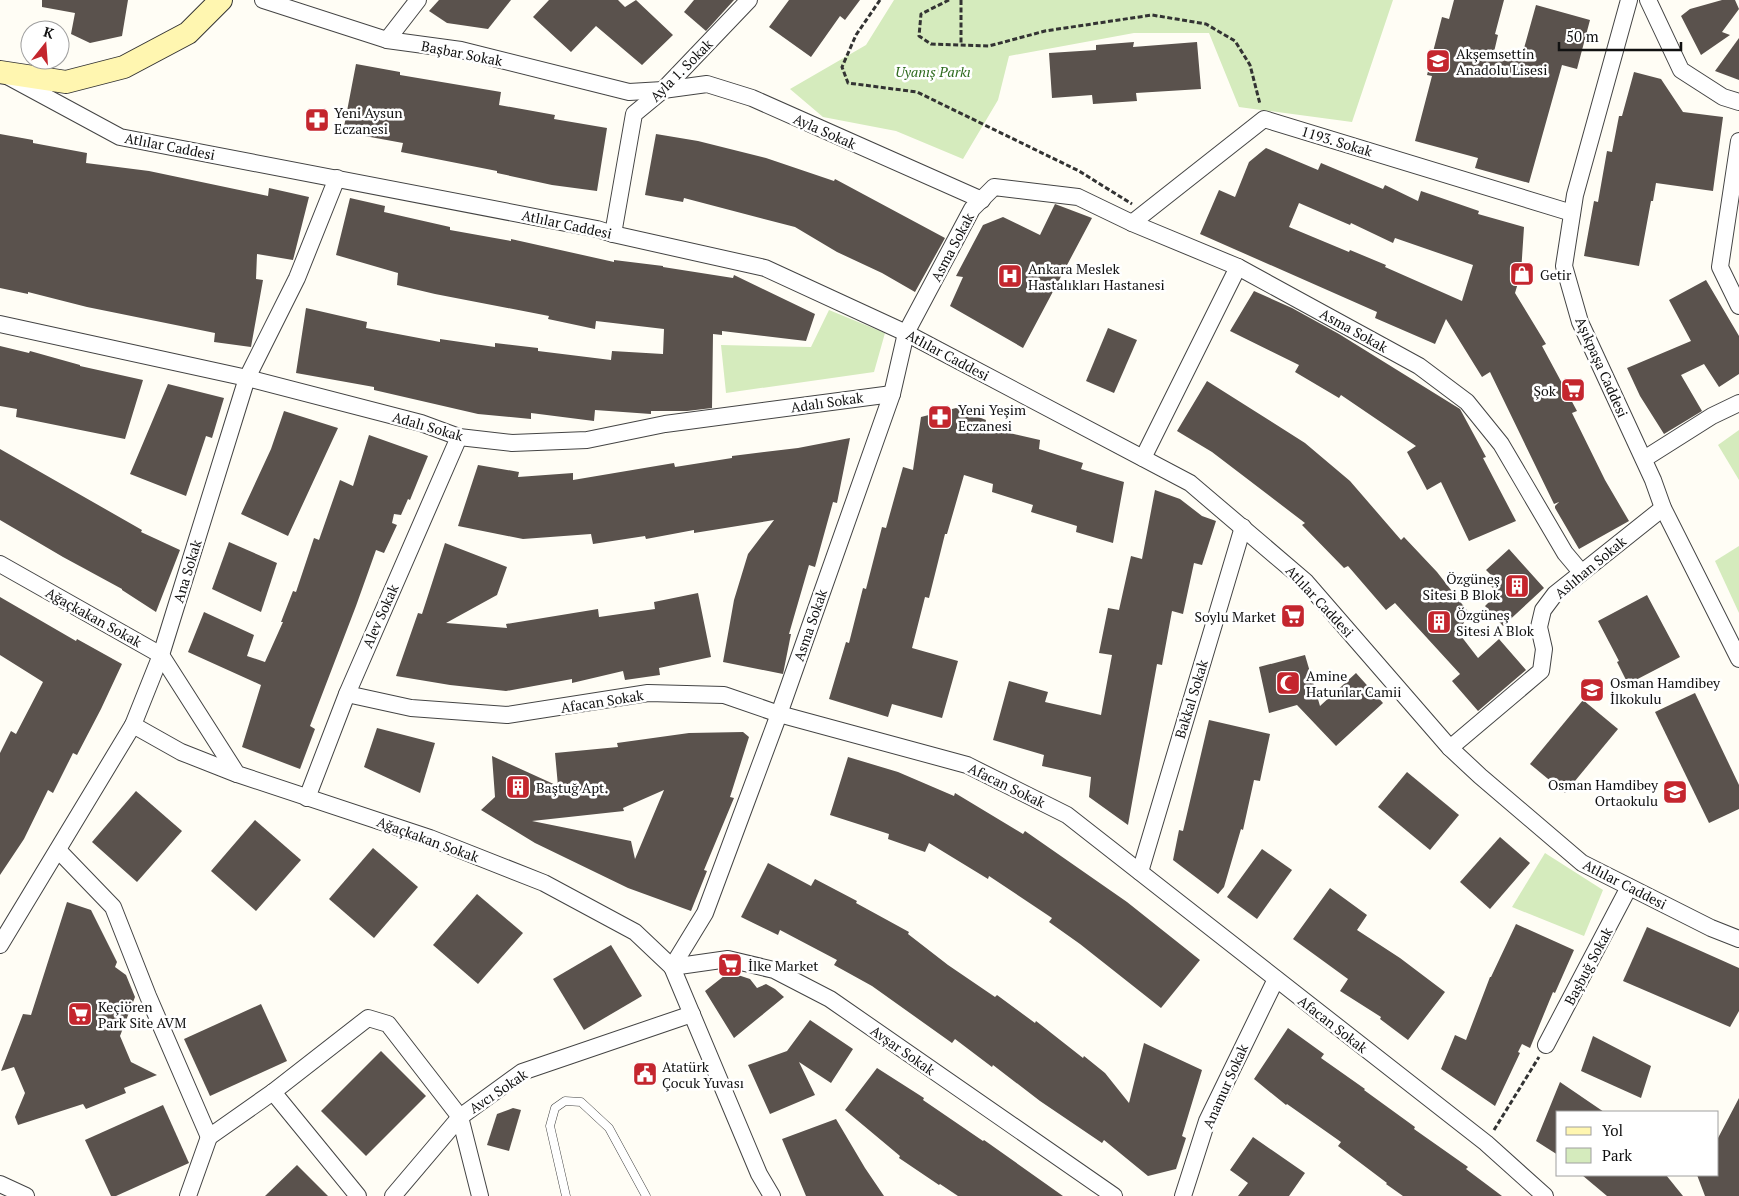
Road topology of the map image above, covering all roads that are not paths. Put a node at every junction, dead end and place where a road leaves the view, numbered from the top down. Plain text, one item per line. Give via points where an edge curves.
1 (220, 0) edge
2 (263, 0) edge
3 (418, 0) edge
4 (749, 0) edge
5 (1629, 0) edge
6 (1648, 0) edge
7 (387, 40) junction
8 (0, 72) edge
9 (663, 90) junction
10 (1739, 102) edge
11 (1739, 142) edge
12 (337, 178) junction
13 (982, 200) junction
14 (1572, 213) junction
15 (1132, 223) junction
16 (613, 234) junction
17 (1238, 266) junction
18 (1739, 306) edge
19 (0, 324) edge
20 (906, 333) junction
21 (247, 378) junction
22 (892, 394) junction
23 (1739, 403) edge
24 (459, 437) junction
25 (1143, 458) junction
26 (1644, 459) junction
27 (1663, 508) junction
28 (1243, 527) junction
29 (0, 564) edge
30 (1581, 572) junction
31 (161, 654) junction
32 (1739, 659) edge
33 (346, 694) junction
34 (779, 714) junction
35 (133, 725) junction
36 (1450, 748) junction
37 (237, 774) junction
38 (308, 798) junction
39 (58, 850) junction
40 (1140, 872) junction
41 (1629, 887) junction
42 (1739, 939) edge
43 (0, 945) edge
44 (672, 967) junction
45 (1276, 979) junction
46 (692, 1014) junction
47 (1546, 1045) road end
48 (273, 1092) junction
49 (460, 1117) junction
50 (209, 1137) junction
51 (0, 1184) edge
52 (26, 1196) edge
53 (188, 1196) edge
54 (358, 1196) edge
55 (393, 1196) edge
56 (480, 1196) edge
57 (566, 1196) edge
58 (646, 1196) edge
59 (772, 1196) edge
60 (1114, 1196) edge
61 (1183, 1196) edge
62 (1545, 1196) edge

1 - 8 main road via 188,34 124,68 66,82
2 - 7 street, Başbar Sokak
3 - 7 street
4 - 9 street, Ayla 1. Sokak
5 - 14 street, Aşıkpaşa Caddesi
6 - 10 street via 1681,70 1723,97
7 - 9 street, Başbar Sokak via 461,50 628,92
8 - 12 street, Atlılar Caddesi via 120,136
9 - 13 street, Ayla Sokak via 707,84 752,98
9 - 16 street, Ayla 1. Sokak via 634,114
11 - 18 street via 1720,267
12 - 16 street, Atlılar Caddesi
12 - 21 street, Ana Sokak via 297,278
13 - 15 street, Asma Sokak via 994,187 1078,196
13 - 20 street, Asma Sokak via 972,209
14 - 15 street, 1193. Sokak via 1264,119
14 - 26 street, Aşıkpaşa Caddesi via 1564,266 1580,322
15 - 17 street, Asma Sokak
16 - 20 street, Atlılar Caddesi via 765,268
17 - 25 street
17 - 30 street, Asma Sokak via 1419,366 1467,402 1500,444 1565,553
19 - 21 street, Adalı Sokak
20 - 22 street, Asma Sokak
20 - 25 street, Atlılar Caddesi
21 - 24 street, Adalı Sokak via 421,423
21 - 31 street, Ana Sokak
22 - 24 street, Adalı Sokak via 665,424 587,440 512,443
22 - 34 street, Asma Sokak
23 - 26 street via 1712,416
24 - 33 street, Alev Sokak
25 - 28 street, Atlılar Caddesi via 1190,482
26 - 27 street, Aşıkpaşa Caddesi
27 - 30 street, Aslıhan Sokak
27 - 32 street, Aşıkpaşa Caddesi
28 - 36 street, Atlılar Caddesi via 1305,581
28 - 40 street, Bakkal Sokak
29 - 31 street, Ağaçkakan Sokak
30 - 36 street, Aslıhan Sokak via 1555,594 1543,610 1539,627 1544,649 1542,671
31 - 35 street, Ana Sokak
31 - 37 street, Ağaçkakan Sokak
33 - 34 street, Afacan Sokak via 411,708 507,715 648,693 724,695
33 - 38 street, Alev Sokak
34 - 40 street, Afacan Sokak via 967,765 1067,815
34 - 44 street, Asma Sokak via 704,912
35 - 37 street via 181,752
35 - 39 street, Ana Sokak
36 - 41 street, Atlılar Caddesi via 1582,863
37 - 38 street, Ağaçkakan Sokak
38 - 44 street, Ağaçkakan Sokak via 430,838 544,883 635,932
39 - 43 street, Ana Sokak
39 - 50 street via 113,907
40 - 45 street, Afacan Sokak
41 - 42 street, Atlılar Caddesi
41 - 47 street, Başbuğ Sokak
44 - 46 street, Ağaçkakan Sokak
44 - 60 street, Avşar Sokak via 728,959 774,970 822,995
45 - 61 street, Anamur Sokak via 1207,1121
45 - 62 street, Afacan Sokak via 1486,1143
46 - 49 street, Avcı Sokak via 522,1072
46 - 59 street, Ağaçkakan Sokak via 759,1174
48 - 49 street via 368,1018 388,1024
48 - 50 street
48 - 54 street
49 - 55 street, Avcı Sokak
49 - 56 street
50 - 53 street
51 - 52 street
57 - 58 lane via 550,1126 555,1108 565,1101 581,1102 609,1128

